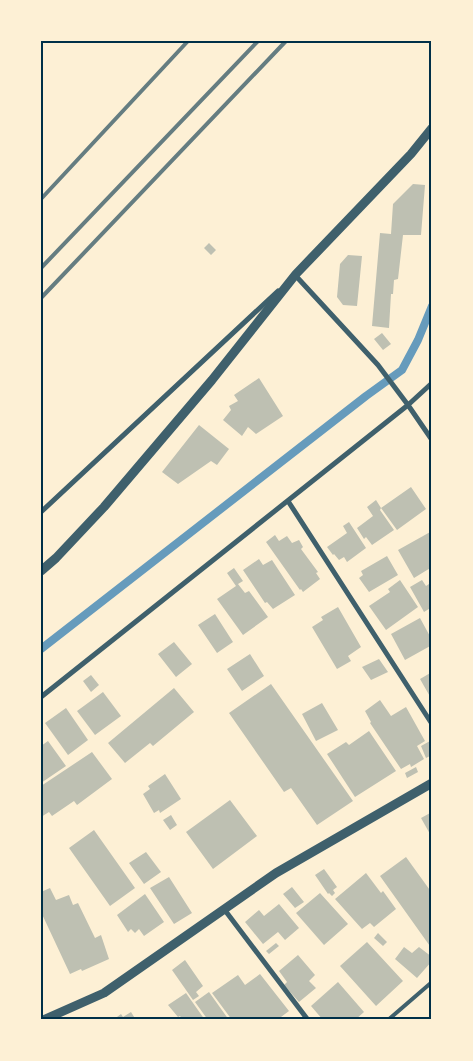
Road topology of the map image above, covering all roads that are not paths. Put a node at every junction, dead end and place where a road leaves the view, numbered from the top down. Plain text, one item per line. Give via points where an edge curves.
1 (432, 128) edge
2 (296, 274) junction
3 (432, 383) edge
4 (408, 405) junction
5 (431, 437) edge
6 (288, 501) junction
7 (41, 512) edge
8 (41, 571) edge
9 (41, 697) edge
10 (432, 724) edge
11 (432, 783) edge
12 (224, 908) junction
13 (432, 982) edge
14 (43, 1020) edge
15 (308, 1020) edge
16 (388, 1020) edge

1 - 2 street
2 - 4 street
2 - 7 street
2 - 8 street via 212,380 104,507
3 - 4 street
4 - 5 street
4 - 6 street
6 - 9 street
6 - 10 street
11 - 12 street via 276,873
12 - 14 street via 104,992
12 - 15 street
13 - 16 lane

